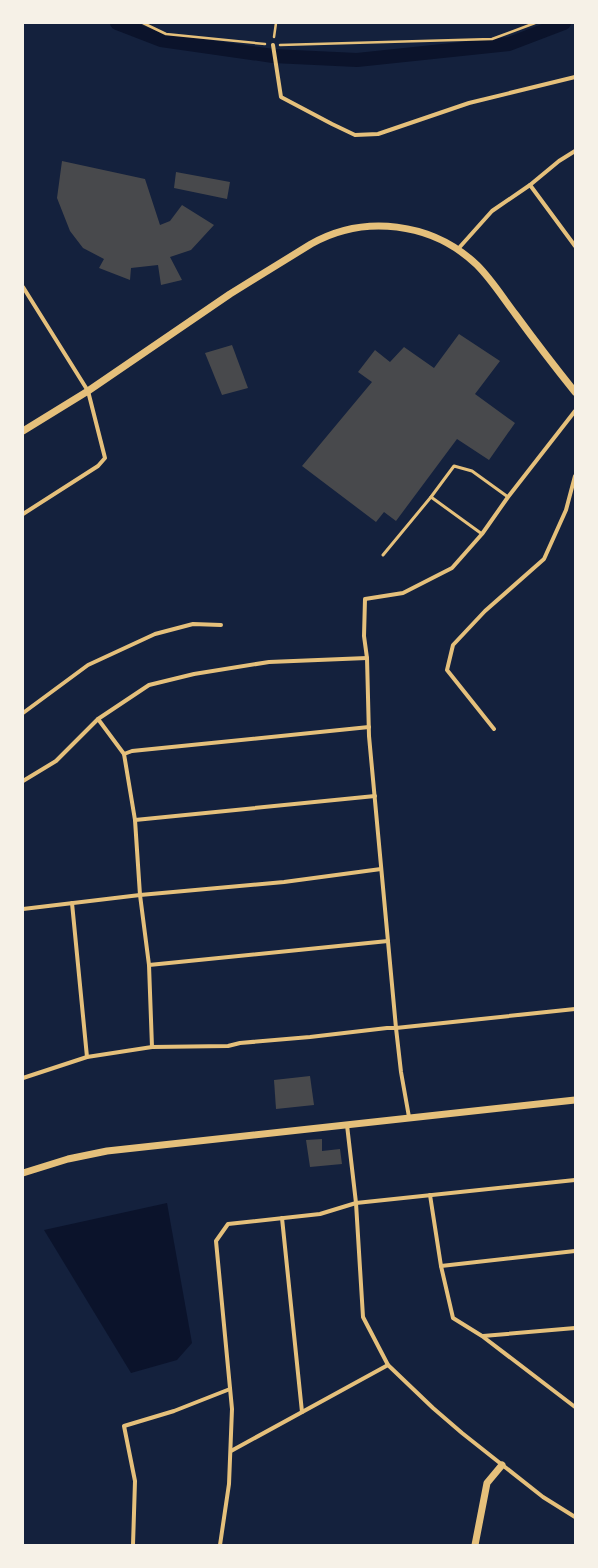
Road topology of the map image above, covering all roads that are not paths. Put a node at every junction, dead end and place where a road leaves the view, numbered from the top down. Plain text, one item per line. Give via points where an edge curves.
1 (273, 45) road end
2 (575, 77) edge
3 (575, 151) edge
4 (530, 185) junction
5 (575, 246) edge
6 (458, 249) junction
7 (23, 287) edge
8 (88, 391) junction
9 (575, 392) edge
10 (575, 411) edge
11 (23, 431) edge
12 (575, 476) edge
13 (431, 497) junction
14 (508, 498) junction
15 (23, 514) edge
16 (482, 534) junction
17 (383, 555) dead end
18 (221, 626) dead end
19 (367, 658) junction
20 (23, 713) edge
21 (98, 719) junction
22 (369, 727) junction
23 (494, 729) dead end
24 (124, 754) junction
25 (23, 781) edge
26 (375, 796) junction
27 (135, 820) junction
28 (381, 869) junction
29 (140, 895) junction
30 (72, 903) junction
31 (23, 909) edge
32 (388, 941) junction
33 (149, 965) junction
34 (575, 1009) edge
35 (396, 1028) junction
36 (152, 1047) junction
37 (87, 1057) junction
38 (23, 1078) edge
39 (575, 1100) edge
40 (409, 1117) junction
41 (347, 1125) junction
42 (23, 1173) edge
43 (575, 1180) edge
44 (430, 1195) junction
45 (356, 1203) junction
46 (282, 1218) junction
47 (575, 1251) edge
48 (441, 1266) junction
49 (575, 1328) edge
50 (482, 1336) junction
51 (388, 1365) junction
52 (230, 1389) junction
53 (575, 1408) edge
54 (302, 1412) junction
55 (231, 1451) junction
56 (502, 1465) junction
57 (575, 1517) edge
58 (133, 1545) edge
59 (220, 1545) edge
60 (475, 1545) edge

1 - 2 street via 281,97 355,134 378,134 469,103
3 - 4 street
4 - 5 street
4 - 6 street via 492,211
6 - 8 street via 412,228 392,226 371,225 324,237 230,294
6 - 9 street via 492,281 553,366
7 - 8 street
8 - 11 street
8 - 15 street via 105,458 98,466
10 - 14 street
12 - 23 street via 566,510 544,559 485,611 453,645 447,670
13 - 14 lane via 454,466 472,471
13 - 16 lane
13 - 17 lane
14 - 16 street
16 - 19 street via 452,568 403,593 365,599 364,636
18 - 20 street via 193,624 155,634 88,666
19 - 21 street via 269,662 194,674 149,685
19 - 22 street
21 - 24 street
21 - 25 street via 56,761
22 - 24 street via 132,751
22 - 26 street
24 - 27 street
26 - 27 street
26 - 28 street
27 - 29 street
28 - 29 street via 284,882
28 - 32 street
29 - 30 street
29 - 33 street
30 - 31 street
30 - 37 street
32 - 33 street
32 - 35 street
33 - 36 street
34 - 35 street
35 - 36 street via 228,1046
35 - 40 street
36 - 37 street
37 - 38 street
39 - 40 street
40 - 41 street
41 - 42 street via 106,1150
41 - 45 street
43 - 44 street
44 - 45 street
44 - 48 street
45 - 46 street via 320,1214
45 - 51 street via 363,1317
46 - 52 street via 228,1224 216,1241
46 - 54 street
47 - 48 street
48 - 50 street via 453,1318
49 - 50 street
50 - 53 street
51 - 54 street
51 - 56 street via 433,1408
52 - 55 street
52 - 58 street via 174,1411 124,1426 135,1481
54 - 55 street
55 - 59 street
56 - 57 street via 543,1497
56 - 60 street via 487,1483

